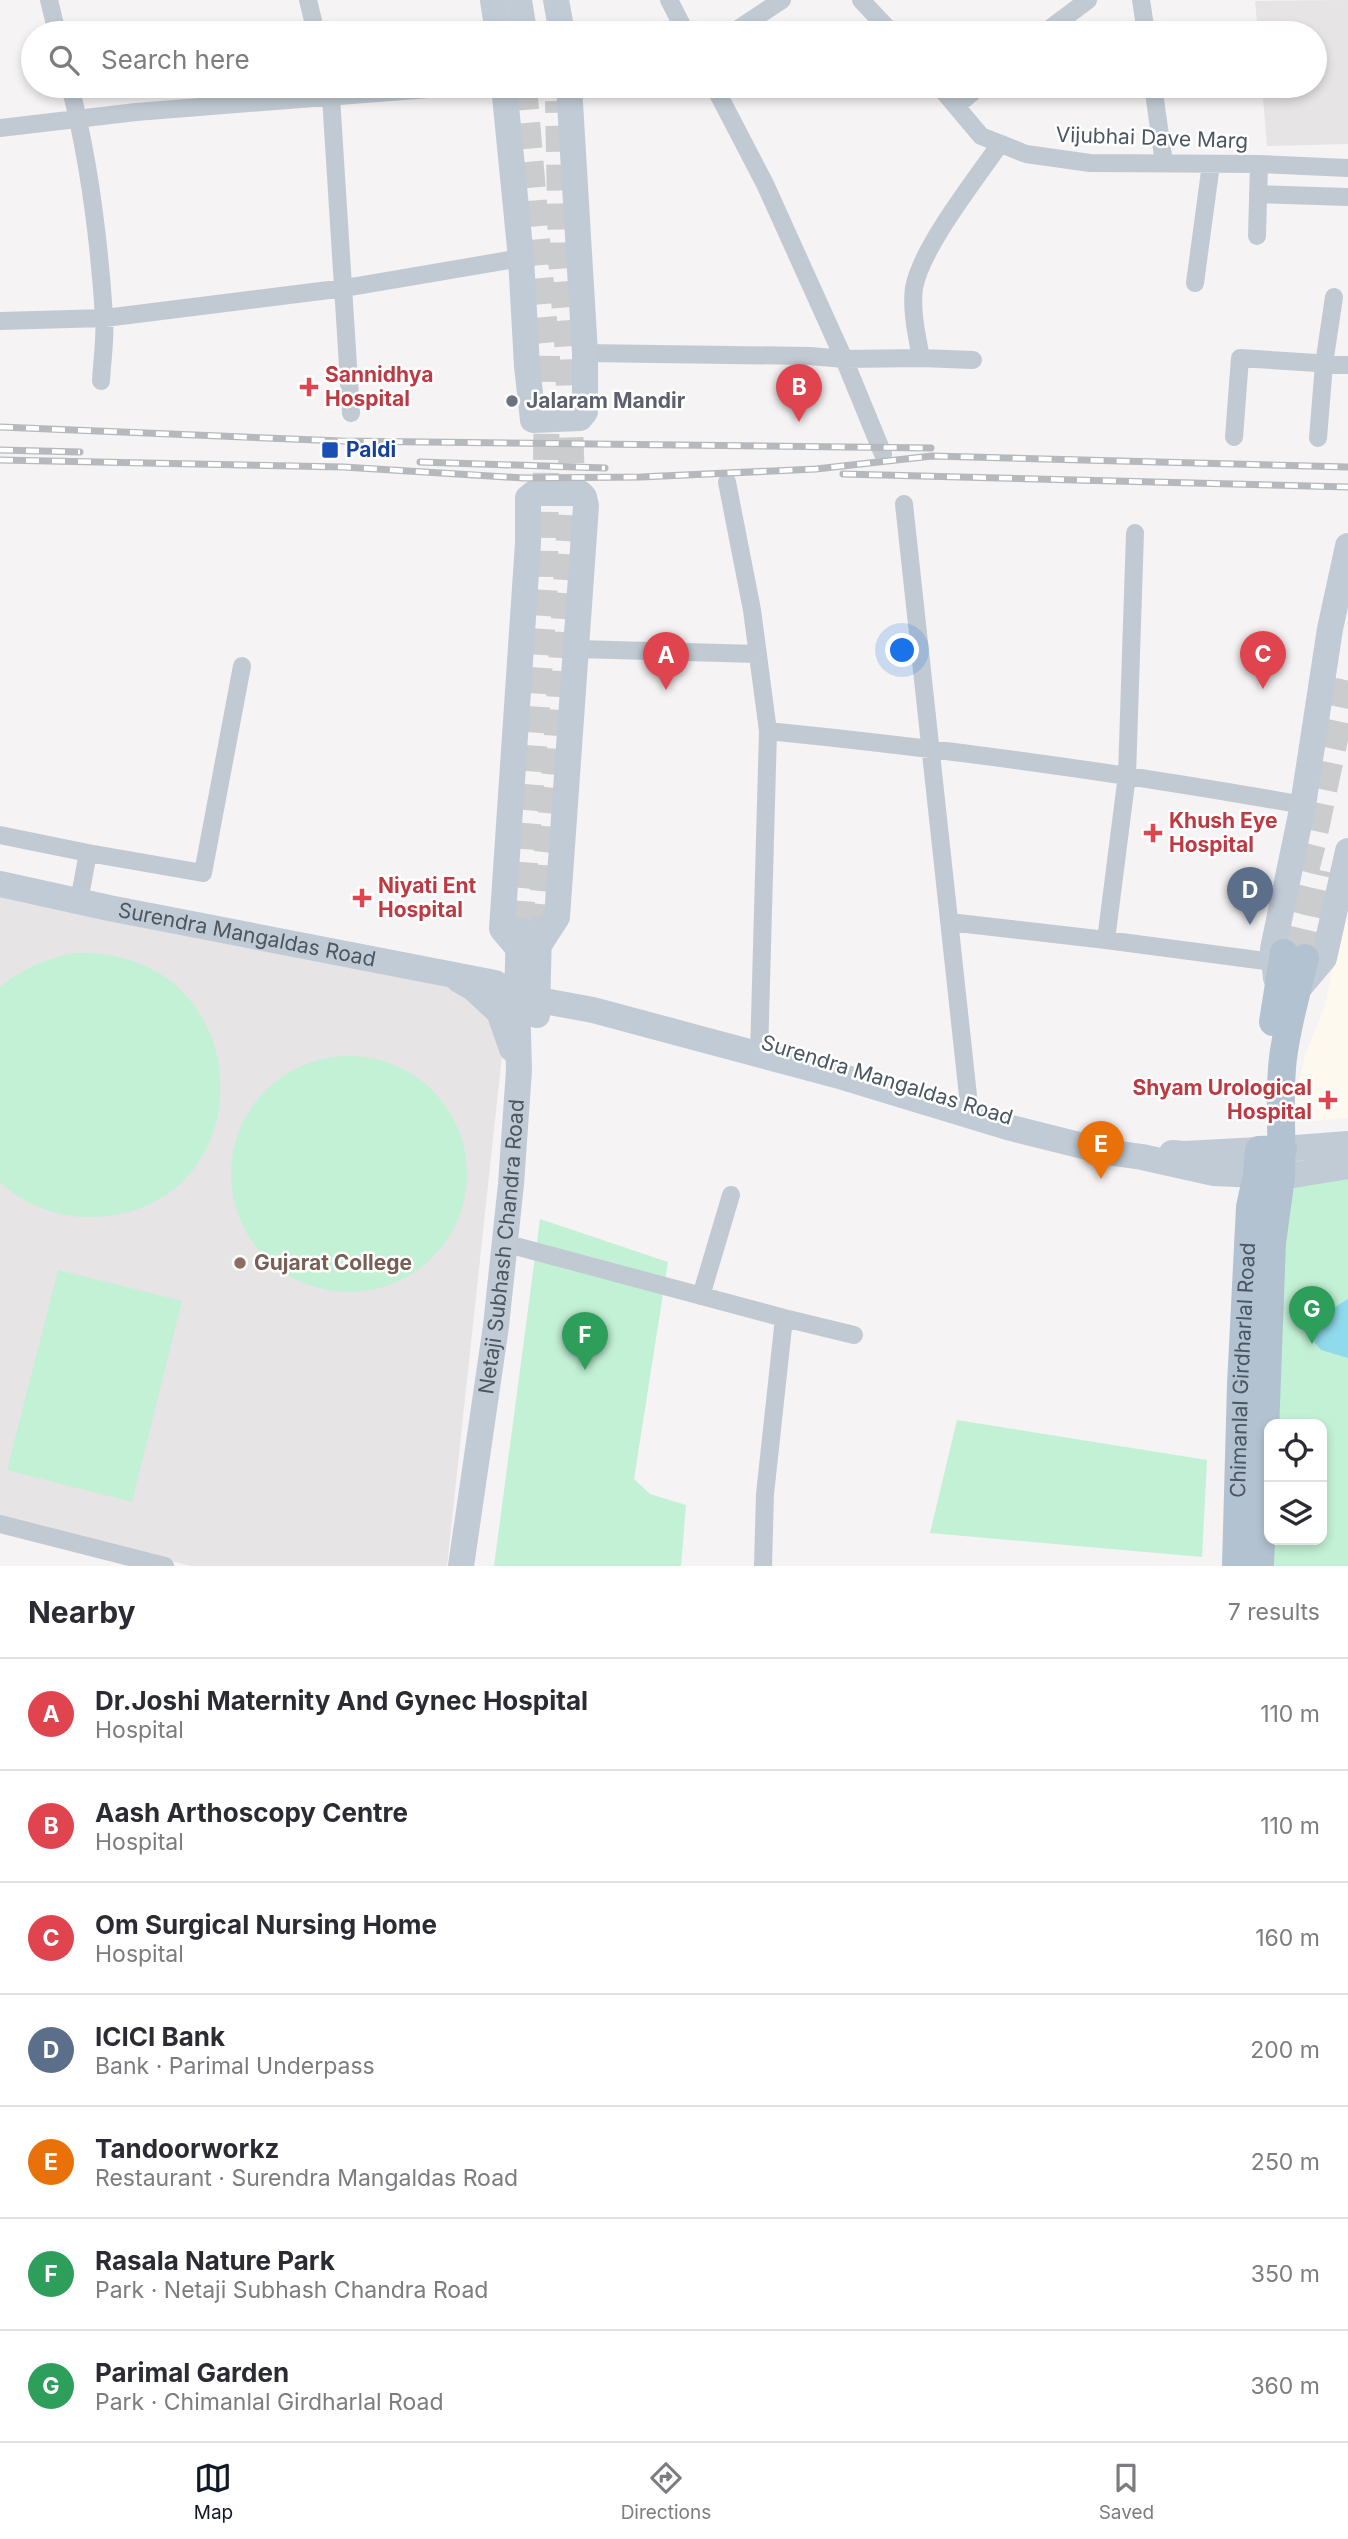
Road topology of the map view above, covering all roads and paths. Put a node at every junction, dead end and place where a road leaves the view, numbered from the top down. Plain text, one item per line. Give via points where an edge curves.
1 (49, 0) edge
2 (308, 0) edge
3 (493, 0) edge
4 (669, 0) edge
5 (782, 0) edge
6 (861, 0) edge
7 (1088, 0) edge
8 (1141, 0) edge
9 (538, 1) edge
10 (54, 21) edge
11 (313, 21) edge
12 (519, 21) edge
13 (534, 21) edge
14 (534, 21) edge
15 (680, 21) edge
16 (750, 21) edge
17 (881, 21) edge
18 (1060, 21) edge
19 (1144, 21) edge
20 (73, 98) edge
21 (267, 98) edge
22 (331, 98) edge
23 (505, 98) edge
24 (570, 98) edge
25 (720, 98) edge
26 (949, 98) edge
27 (966, 98) edge
28 (1155, 98) edge
29 (956, 106) junction
30 (79, 119) junction
31 (0, 128) edge
32 (1000, 144) junction
33 (1164, 163) junction
34 (1211, 164) junction
35 (1259, 164) junction
36 (1348, 168) edge
37 (1258, 194) junction
38 (1348, 197) edge
39 (1257, 236) dead end
40 (521, 258) junction
41 (1195, 282) dead end
42 (345, 288) junction
43 (1334, 297) dead end
44 (104, 318) junction
45 (0, 321) edge
46 (585, 353) junction
47 (921, 358) junction
48 (844, 359) junction
49 (973, 360) dead end
50 (1324, 364) junction
51 (1348, 365) edge
52 (102, 381) dead end
53 (351, 413) dead end
54 (1234, 438) dead end
55 (1318, 438) dead end
56 (883, 454) dead end
57 (727, 482) dead end
58 (904, 504) dead end
59 (1135, 533) dead end
60 (1348, 546) edge
61 (577, 649) junction
62 (758, 654) junction
63 (242, 666) dead end
64 (768, 731) junction
65 (930, 747) junction
66 (1127, 775) junction
67 (1303, 805) junction
68 (0, 835) edge
69 (1348, 851) edge
70 (88, 853) junction
71 (0, 884) edge
72 (79, 901) junction
73 (949, 922) junction
74 (529, 937) junction
75 (1106, 940) junction
76 (1287, 969) junction
77 (446, 972) junction
78 (521, 987) junction
79 (760, 1048) junction
80 (519, 1070) junction
81 (969, 1105) junction
82 (1348, 1144) edge
83 (1270, 1163) junction
84 (1348, 1166) edge
85 (731, 1195) dead end
86 (519, 1247) junction
87 (701, 1296) junction
88 (785, 1318) junction
89 (854, 1335) dead end
90 (0, 1524) edge
91 (166, 1566) edge
92 (461, 1566) edge
93 (475, 1566) edge
94 (763, 1566) edge
95 (1236, 1566) edge
96 (1260, 1566) edge

1 - 10 street
2 - 11 street
3 - 12 main road
4 - 15 street
5 - 16 street
6 - 17 street
7 - 18 street
8 - 19 street
9 - 13 main road
9 - 14 main road
20 - 30 street
21 - 30 street
22 - 42 street
23 - 40 main road
24 - 46 main road
25 - 48 street via 765,184
26 - 29 street, Vijubhai Dave Marg
27 - 29 street
28 - 33 street
29 - 32 street, Vijubhai Dave Marg via 981,135
30 - 31 street
30 - 44 street
32 - 33 street, Vijubhai Dave Marg via 1026,154 1090,163
32 - 47 street via 925,257 914,288
33 - 34 street, Vijubhai Dave Marg
34 - 35 street, Vijubhai Dave Marg
34 - 41 street
35 - 36 street, Vijubhai Dave Marg
35 - 37 street
37 - 38 street
37 - 39 street
40 - 42 street
40 - 46 main road via 533,420 585,415
42 - 44 street
42 - 53 street
43 - 50 street
44 - 45 street
44 - 52 street
46 - 48 street
47 - 48 street
47 - 49 street
48 - 56 street
50 - 51 street
50 - 54 street via 1240,358
50 - 55 street
57 - 62 street
58 - 65 street
59 - 66 street
60 - 67 main road via 1330,629
61 - 62 street
61 - 74 main road via 557,917
61 - 74 main road via 585,499 580,494 531,494 502,929
62 - 64 street
63 - 70 street via 202,873
64 - 65 street
64 - 79 street
65 - 66 street
65 - 73 street
66 - 67 street
66 - 75 street
67 - 76 main road via 1273,949
68 - 70 street
69 - 76 main road via 1324,958
70 - 72 street
71 - 72 main road, Surendra Mangaldas Road
72 - 77 main road, Surendra Mangaldas Road
73 - 75 street
73 - 81 street
74 - 78 main road, Netaji Subhash Chandra Road
75 - 76 street
76 - 83 main road, Chimanlal Girdharlal Road via 1280,1131
77 - 78 main road, Surendra Mangaldas Road
77 - 80 main road via 499,1012
78 - 79 main road, Surendra Mangaldas Road
78 - 80 main road, Netaji Subhash Chandra Road
78 - 86 main road, Netaji Subhash Chandra Road via 533,1082
79 - 81 main road, Surendra Mangaldas Road
79 - 83 main road, Surendra Mangaldas Road via 1011,1128 1083,1146 1213,1173
80 - 92 main road, Netaji Subhash Chandra Road via 496,1326
81 - 83 main road, Surendra Mangaldas Road via 1119,1144
82 - 83 main road, Surendra Mangaldas Road
83 - 84 main road, Surendra Mangaldas Road
83 - 95 main road, Chimanlal Girdharlal Road via 1250,1207
83 - 96 main road, Chimanlal Girdharlal Road via 1272,1243
85 - 87 street
86 - 87 street
86 - 93 main road, Netaji Subhash Chandra Road
87 - 88 street
88 - 89 street
88 - 94 street via 765,1494
90 - 91 street

